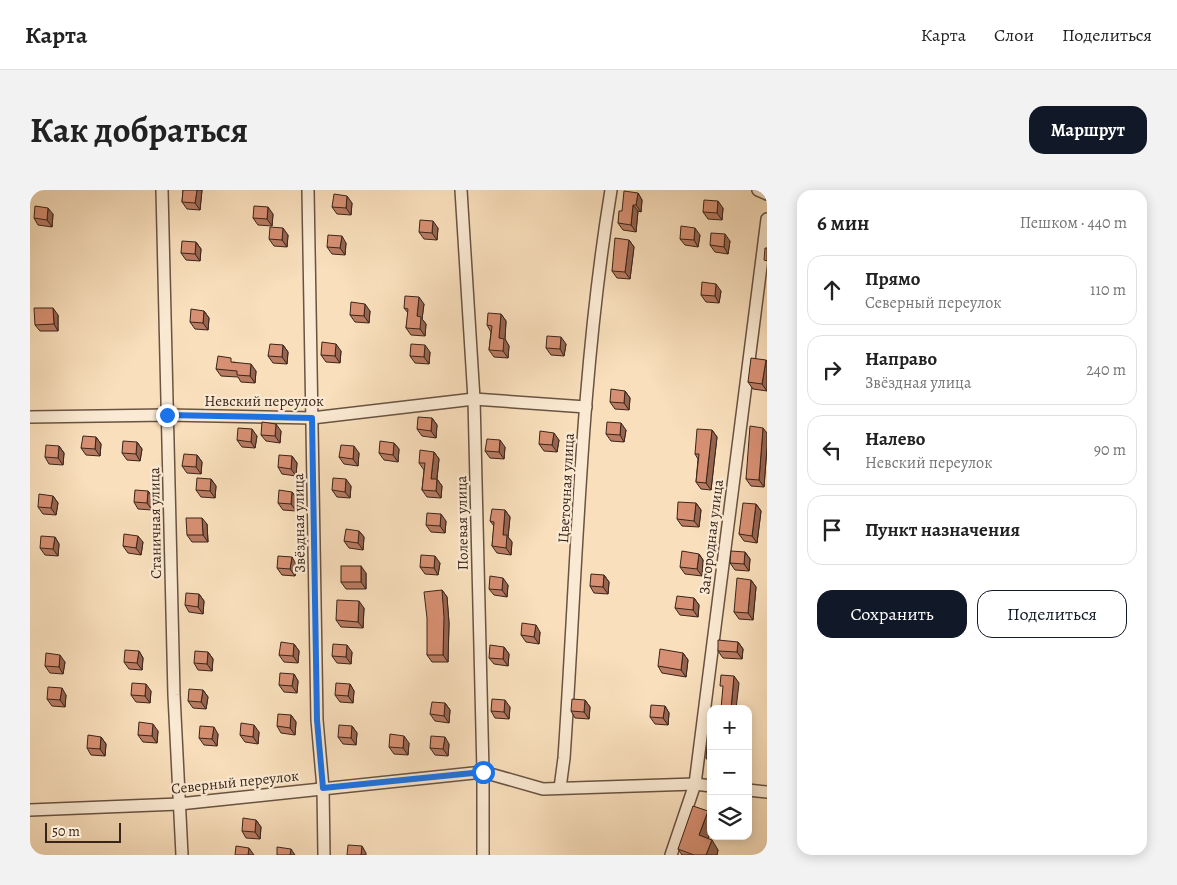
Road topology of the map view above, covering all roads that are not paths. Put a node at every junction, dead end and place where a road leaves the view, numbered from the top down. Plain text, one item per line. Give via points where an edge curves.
1 (162, 190) edge
2 (308, 190) edge
3 (461, 190) edge
4 (611, 190) edge
5 (758, 190) edge
6 (767, 194) edge
7 (767, 219) edge
8 (474, 399) junction
9 (586, 407) junction
10 (167, 415) junction
11 (30, 417) edge
12 (312, 418) junction
13 (483, 772) junction
14 (695, 784) junction
15 (707, 786) edge
16 (323, 788) junction
17 (560, 788) junction
18 (752, 790) edge
19 (767, 792) edge
20 (179, 804) junction
21 (30, 810) edge
22 (182, 855) edge
23 (324, 855) edge
24 (483, 855) edge
25 (671, 855) edge

1 - 10 street, Станичная улица
2 - 12 street, Звёздная улица
3 - 8 street, Полевая улица
4 - 9 street, Цветочная улица via 601,252
5 - 6 street
7 - 14 street, Загородная улица
8 - 9 street, Невский переулок
8 - 12 street, Невский переулок
8 - 13 street, Полевая улица
9 - 17 street, Цветочная улица
10 - 11 street, Невский переулок
10 - 12 street, Невский переулок
10 - 20 street, Станичная улица
12 - 16 street, Звёздная улица via 317,720
13 - 16 street, Северный переулок
13 - 17 street, Северный переулок via 543,789
13 - 24 street, Полевая улица
14 - 15 street, Северный переулок
14 - 17 street, Северный переулок
14 - 25 street, Загородная улица
16 - 20 street, Северный переулок
16 - 23 street, Звёздная улица
18 - 19 street
20 - 21 street, Северный переулок
20 - 22 street, Станичная улица

